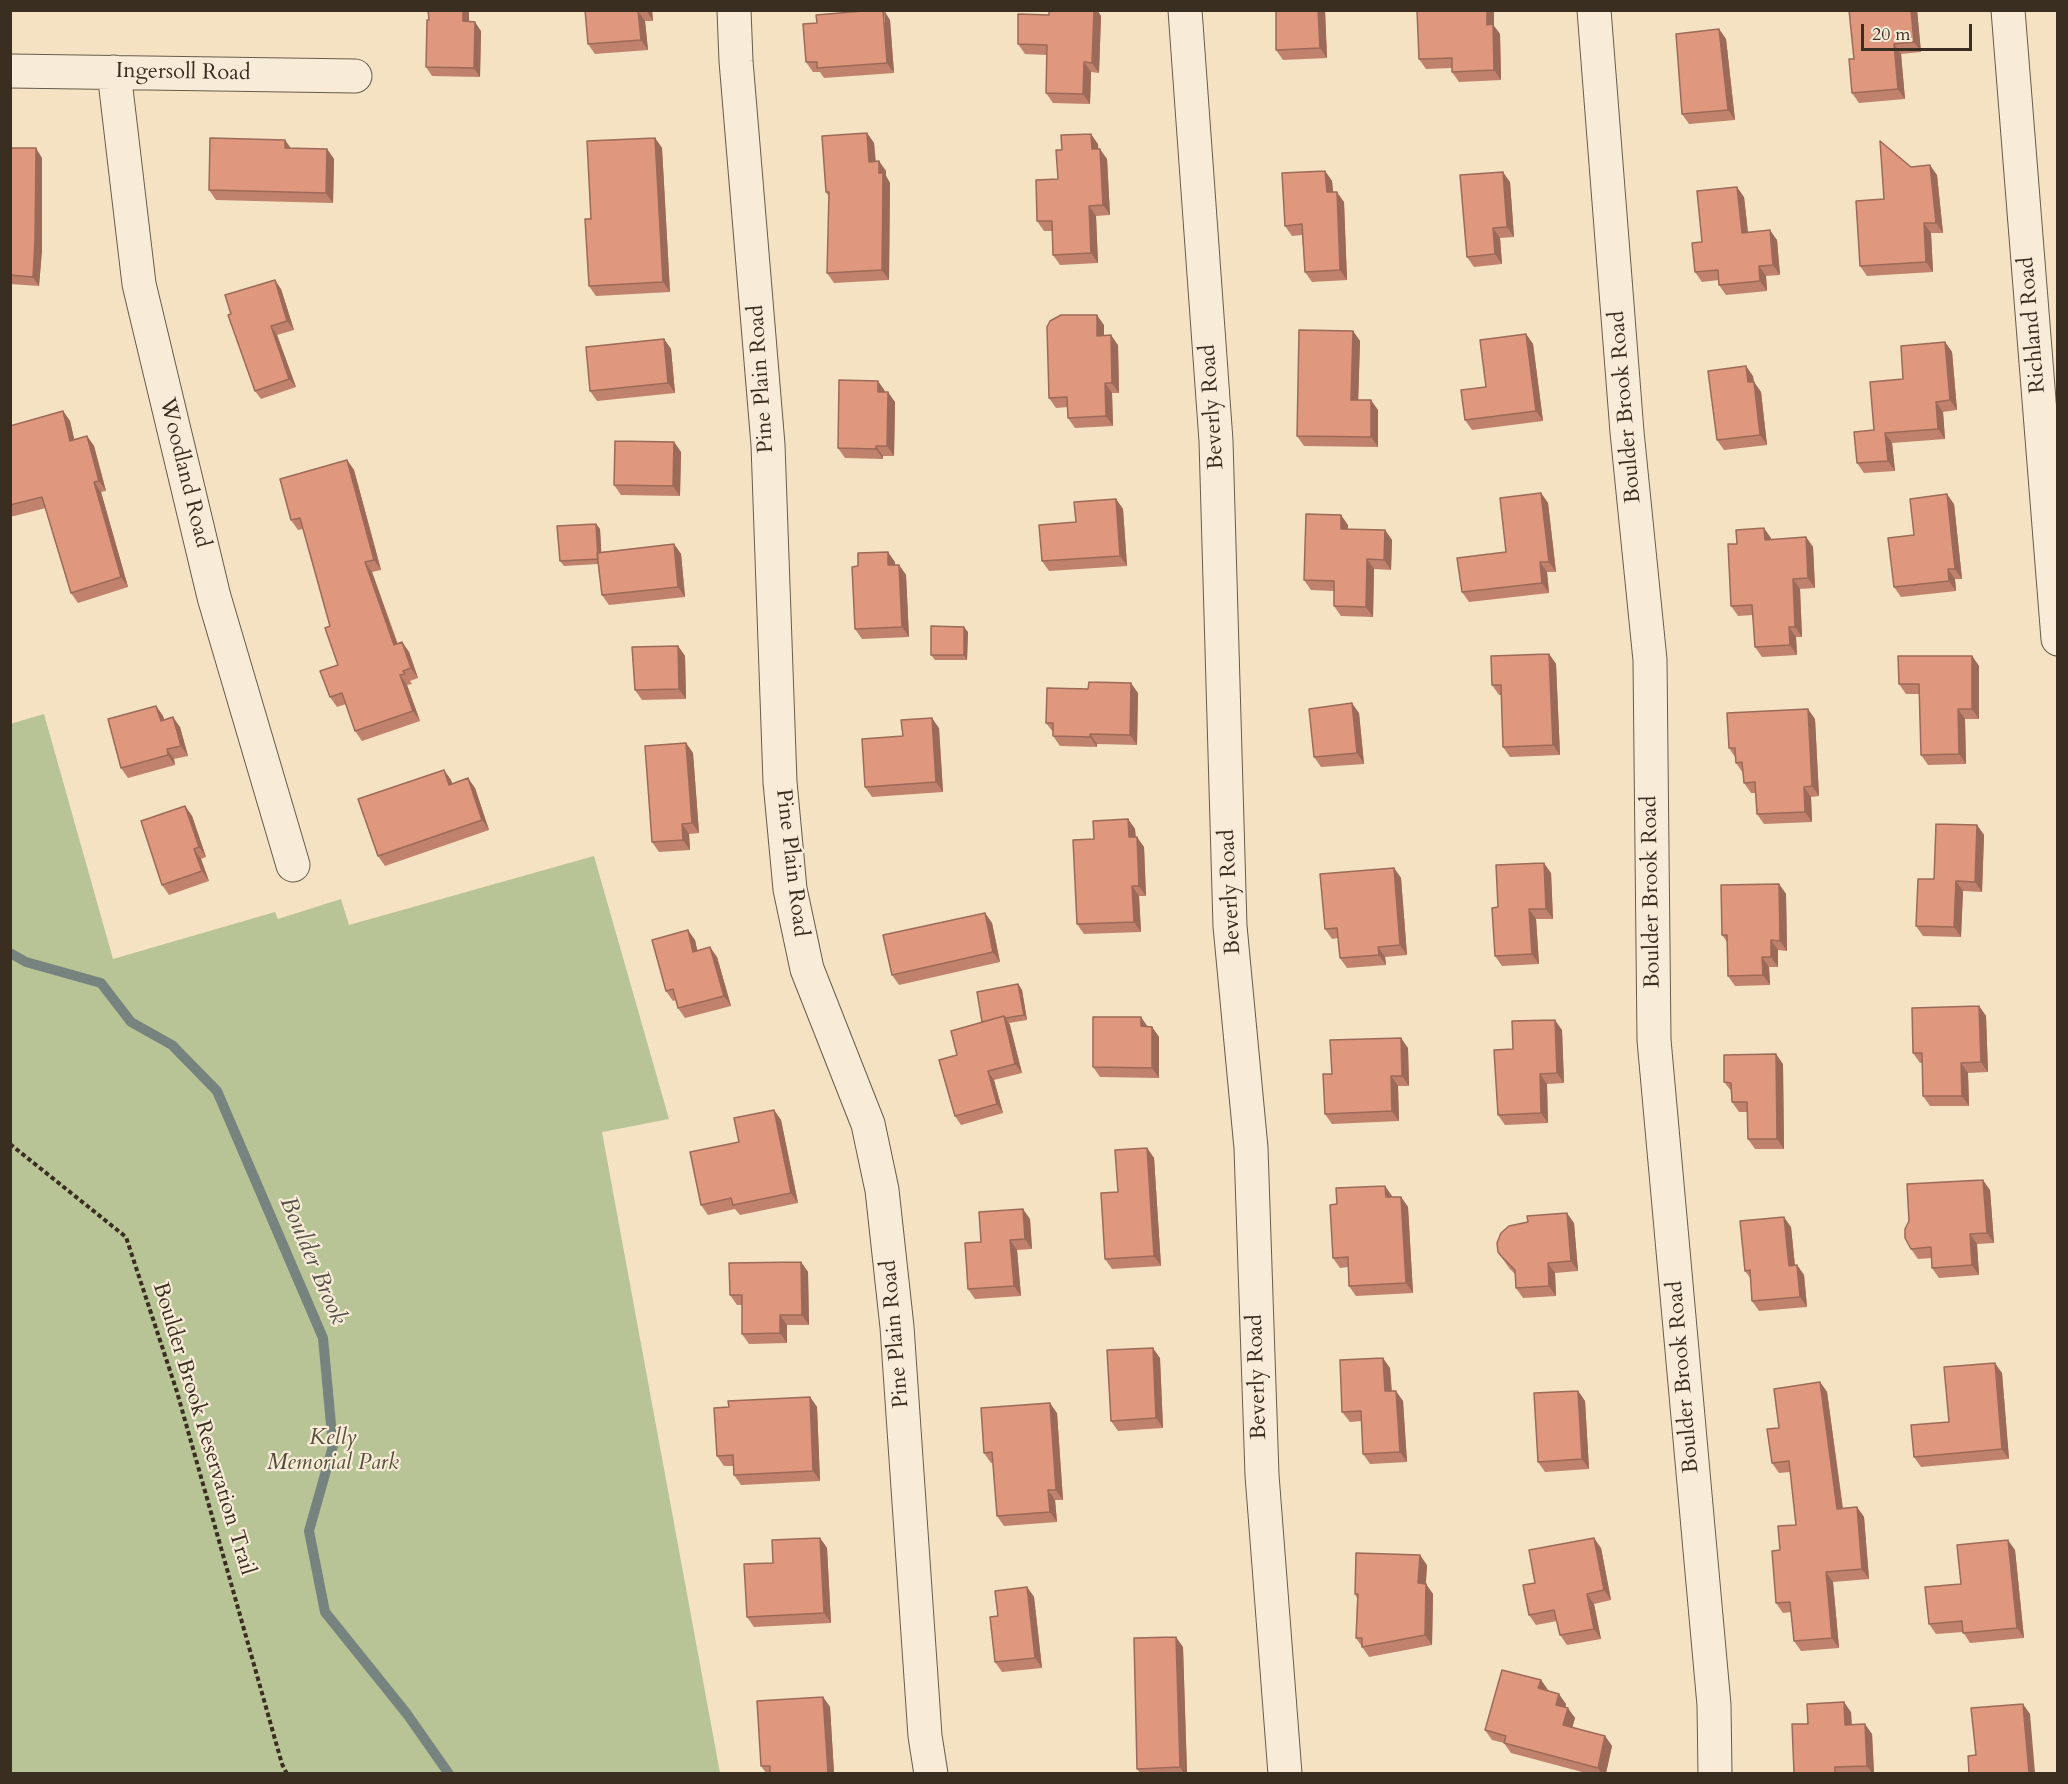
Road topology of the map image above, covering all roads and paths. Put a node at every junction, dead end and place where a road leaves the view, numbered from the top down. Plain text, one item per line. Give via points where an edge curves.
1 (734, 10) edge
2 (1185, 10) edge
3 (1593, 10) edge
4 (2008, 10) edge
5 (10, 71) edge
6 (114, 72) junction
7 (355, 76) dead end
8 (2058, 639) edge
9 (293, 865) dead end
10 (10, 1144) edge
11 (287, 1773) edge
12 (931, 1773) edge
13 (1285, 1773) edge
14 (1715, 1773) edge

1 - 12 street, Pine Plain Road via 768,445 780,782 790,889 807,969 868,1124 882,1190 897,1327 925,1736
2 - 13 street, Beverly Road via 1216,441 1230,926 1251,1148 1262,1475
3 - 14 street, Boulder Brook Road via 1650,660 1654,1040 1714,1705
4 - 8 street, Richland Road
5 - 6 street, Ingersoll Road
6 - 7 street, Ingersoll Road
6 - 9 street, Woodland Road via 139,284 214,597
10 - 11 path, Boulder Brook Reservation Trail via 126,1237 177,1392

